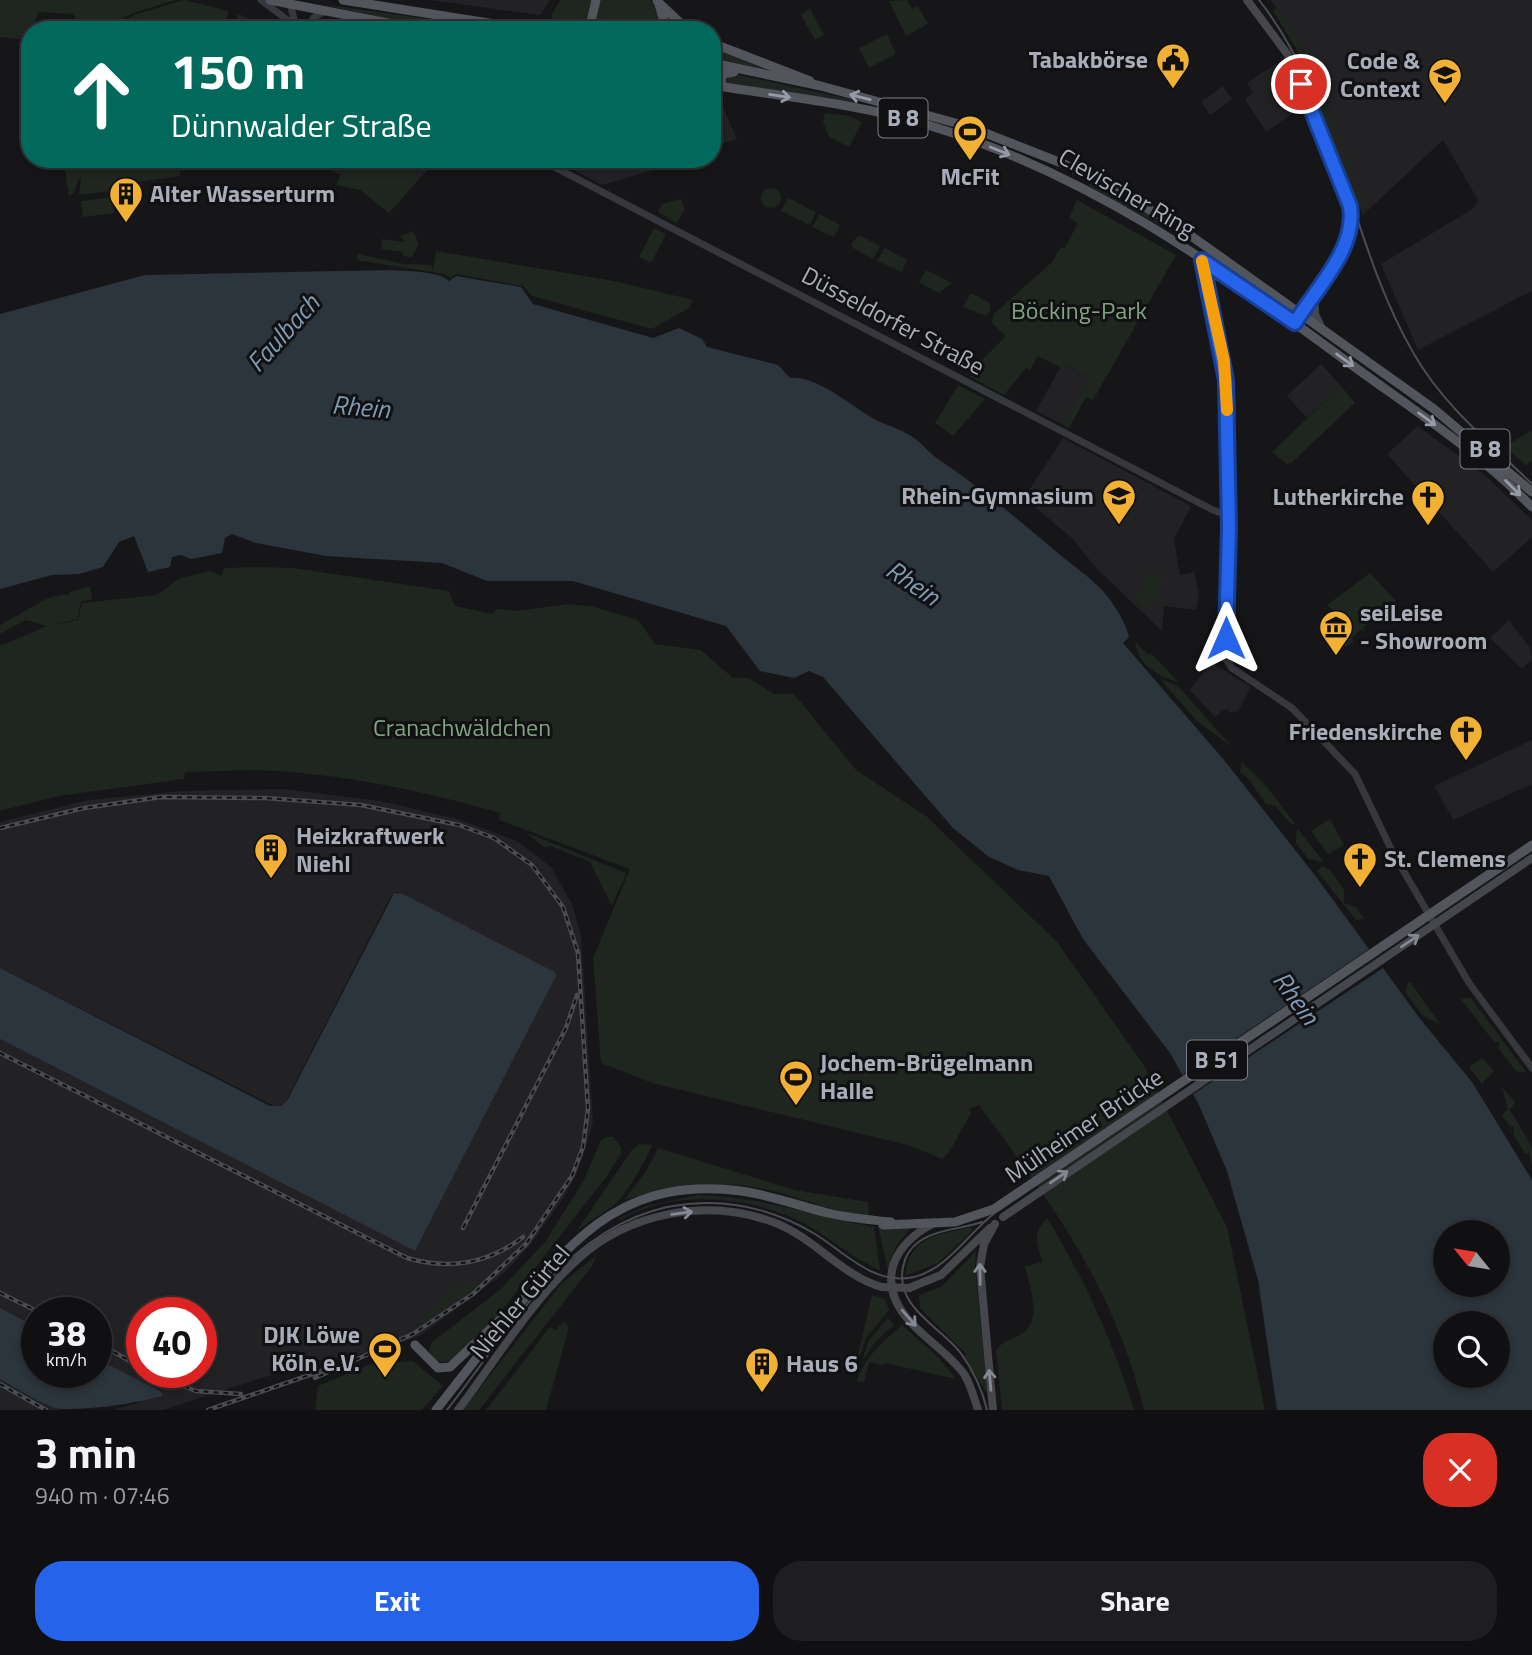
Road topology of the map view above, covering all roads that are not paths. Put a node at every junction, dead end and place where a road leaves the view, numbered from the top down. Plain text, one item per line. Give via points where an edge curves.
1 (261, 0) edge
2 (270, 0) edge
3 (343, 0) edge
4 (596, 0) edge
5 (657, 0) edge
6 (1247, 0) edge
7 (290, 2) edge
8 (326, 10) junction
9 (287, 21) edge
10 (294, 21) edge
11 (312, 21) edge
12 (380, 21) edge
13 (476, 21) edge
14 (591, 21) edge
15 (664, 21) edge
16 (679, 21) edge
17 (721, 47) edge
18 (721, 66) edge
19 (743, 71) junction
20 (721, 77) edge
21 (821, 86) junction
22 (721, 87) edge
23 (556, 168) edge
24 (1164, 232) junction
25 (1187, 234) junction
26 (1199, 243) junction
27 (1202, 260) junction
28 (1314, 293) junction
29 (1301, 313) junction
30 (1295, 323) junction
31 (1322, 329) junction
32 (1532, 492) edge
33 (1532, 507) edge
34 (1229, 516) junction
35 (1532, 844) edge
36 (1532, 858) edge
37 (1532, 1069) edge
38 (971, 1216) joint
39 (603, 1221) junction
40 (869, 1222) junction
41 (932, 1224) junction
42 (883, 1225) joint
43 (988, 1232) junction
44 (525, 1297) junction
45 (415, 1345) dead end
46 (438, 1410) edge
47 (458, 1410) edge
48 (978, 1410) edge
49 (993, 1410) edge

1 - 9 street
2 - 7 main road
3 - 13 main road
4 - 14 main road
5 - 15 main road
5 - 16 main road
6 - 28 main road via 1288,55 1350,206 1347,241
7 - 8 main road
7 - 10 street
8 - 11 street
8 - 12 main road
17 - 21 main road, Clevischer Ring
18 - 19 main road, Clevischer Ring / B 8
19 - 20 main road, B 8
19 - 21 main road, Clevischer Ring / B 8
25 -> 21 main road, Clevischer Ring / B 8 via 1064,164 970,127
22 -> 24 main road, Clevischer Ring / B 8 via 877,112 931,126 1044,168
23 - 34 street, Düsseldorfer Straße
24 - 25 main road via 1169,227
24 - 27 main road, Clevischer Ring / B 8
25 - 26 main road, Clevischer Ring / B 8
26 - 27 main road
26 - 29 main road, Clevischer Ring / B 8
27 - 30 main road, Clevischer Ring / B 8
27 - 34 street via 1224,361
28 - 29 main road
28 - 31 main road via 1315,314
29 - 30 main road
29 - 31 main road, Clevischer Ring / B 8
30 -> 33 main road, Clevischer Ring / B 8 via 1463,445
31 - 32 main road, Clevischer Ring / B 8 via 1467,434
34 - 37 street via 1228,664 1292,708 1355,774 1392,853 1477,996
35 - 38 main road, Mülheimer Brücke / B 51, bridge via 1014,1194
35 - 41 main road, Mülheimer Brücke / B 51, bridge via 994,1209
43 -> 36 main road, Mülheimer Brücke / B 51, bridge via 1003,1217
38 - 40 main road, Niehler Gürtel, bridge
39 - 40 main road, Niehler Gürtel via 670,1192 720,1189 765,1195
39 - 44 main road, Niehler Gürtel via 559,1254
39 - 46 main road, Niehler Gürtel via 561,1256
40 - 42 main road, Niehler Gürtel
41 - 42 main road, Mülheimer Brücke / B 51, bridge
41 -> 48 main road, B 51 via 914,1234 896,1256 893,1291 906,1318 966,1376
47 -> 43 main road, Niehler Gürtel, bridge via 560,1278 593,1248 652,1218 713,1210 747,1215 800,1235 858,1277 882,1287 909,1288 941,1275
49 -> 43 main road, B 51 via 980,1267
44 - 45 main road via 450,1367 438,1368
44 - 46 main road, Niehler Gürtel

